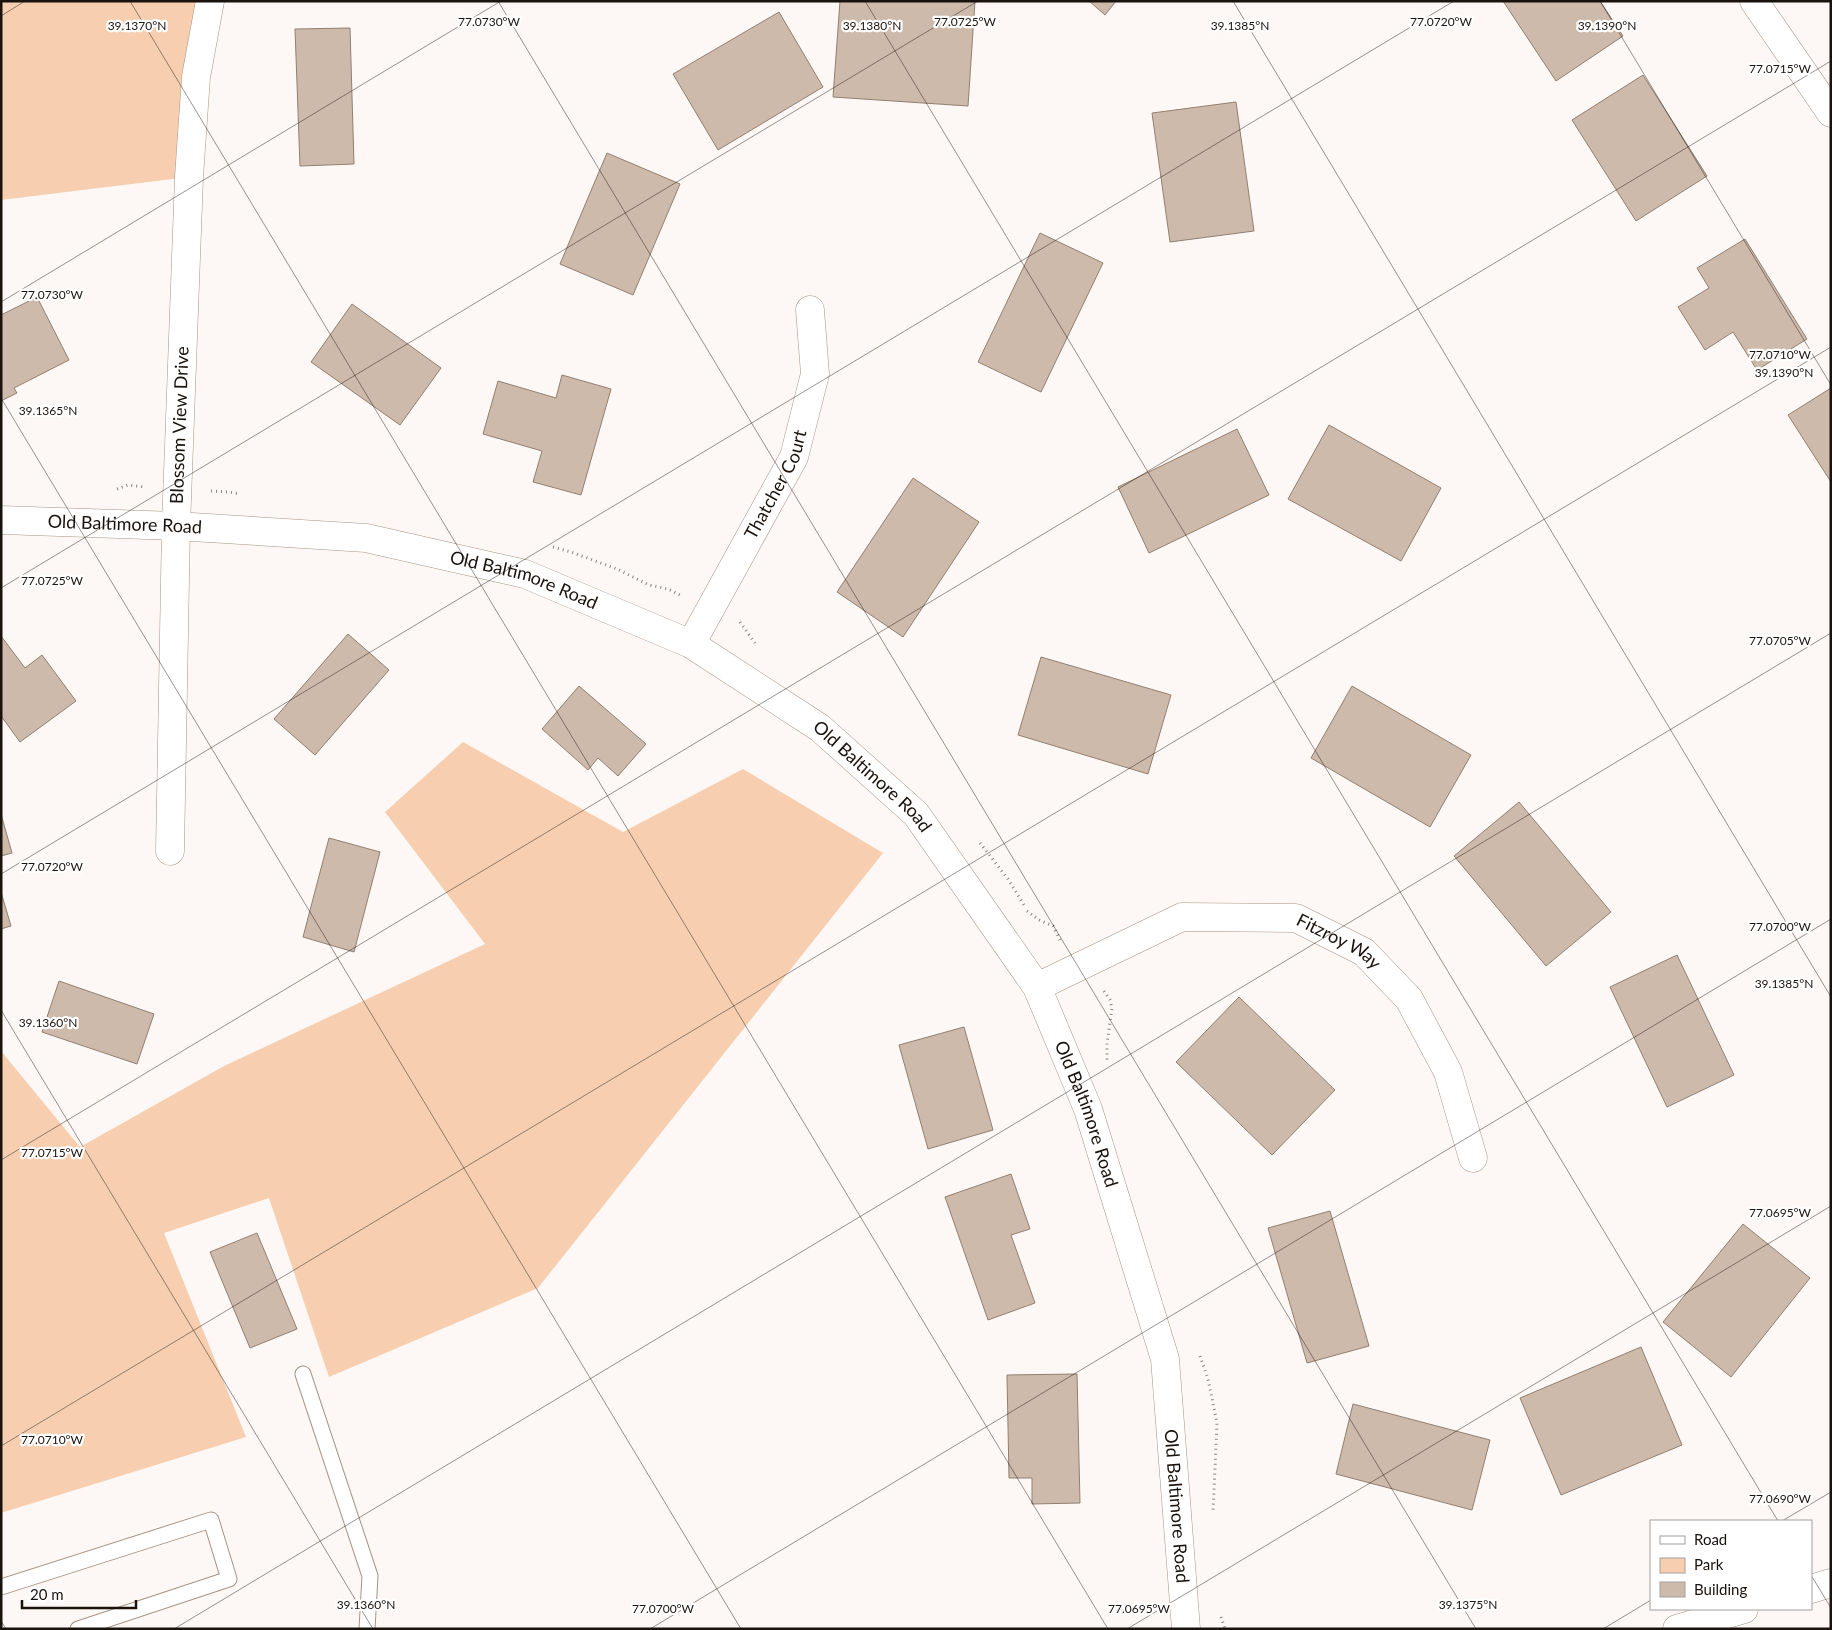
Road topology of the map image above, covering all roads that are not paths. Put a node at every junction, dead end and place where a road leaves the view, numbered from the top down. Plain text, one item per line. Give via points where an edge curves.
1 (210, 1) edge
2 (1754, 1) edge
3 (1831, 113) edge
4 (810, 310) dead end
5 (1, 520) edge
6 (176, 526) junction
7 (691, 644) junction
8 (170, 851) dead end
9 (1037, 987) junction
10 (1473, 1158) dead end
11 (303, 1374) dead end
12 (1831, 1583) edge
13 (1, 1587) edge
14 (1812, 1589) edge
15 (1741, 1610) edge
16 (78, 1629) edge
17 (367, 1629) edge
18 (1186, 1629) edge
19 (1677, 1629) edge

1 - 6 street, Blossom View Drive via 196,77 189,167
2 - 3 street
4 - 7 street, Thatcher Court via 815,374 794,457
5 - 6 street, Old Baltimore Road
6 - 7 street, Old Baltimore Road via 366,538 525,574
6 - 8 street, Blossom View Drive
7 - 9 street, Old Baltimore Road via 820,728 916,814
9 - 10 street, Fitzroy Way via 1182,917 1296,918 1364,952 1409,999 1448,1072
9 - 18 street, Old Baltimore Road via 1088,1109 1165,1359
11 - 17 lane via 370,1576
12 - 14 street
13 - 16 lane via 211,1520 229,1579
15 - 19 street

